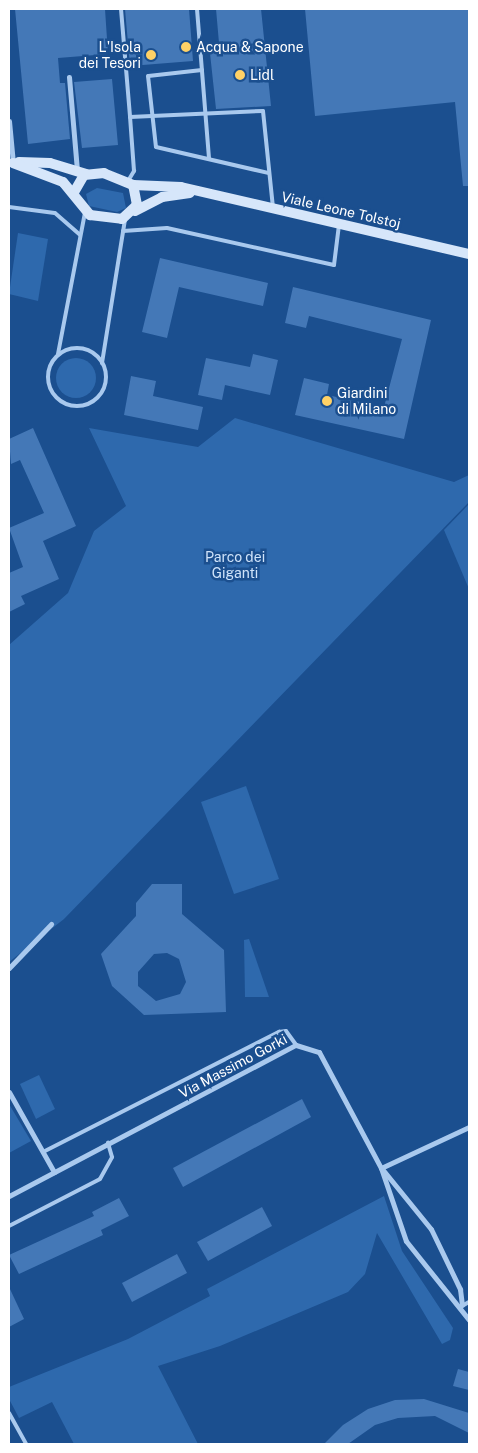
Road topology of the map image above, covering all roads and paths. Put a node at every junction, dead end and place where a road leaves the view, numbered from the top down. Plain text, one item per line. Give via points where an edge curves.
1 (121, 9) edge
2 (197, 9) edge
3 (202, 70) junction
4 (68, 77) dead end
5 (206, 114) junction
6 (153, 115) junction
7 (130, 116) junction
8 (9, 121) edge
9 (209, 159) junction
10 (11, 163) edge
11 (81, 172) junction
12 (269, 173) junction
13 (130, 183) junction
14 (74, 192) junction
15 (206, 194) junction
16 (9, 207) edge
17 (274, 209) junction
18 (134, 211) junction
19 (85, 213) junction
20 (126, 218) junction
21 (339, 223) junction
22 (123, 231) junction
23 (80, 235) junction
24 (469, 254) edge
25 (58, 354) junction
26 (102, 364) junction
27 (50, 924) dead end
28 (9, 968) edge
29 (296, 1045) junction
30 (9, 1092) edge
31 (469, 1127) edge
32 (108, 1143) junction
33 (43, 1152) junction
34 (381, 1168) junction
35 (54, 1172) junction
36 (9, 1196) edge
37 (9, 1226) edge
38 (469, 1302) edge
39 (462, 1306) junction
40 (469, 1320) edge
41 (9, 1414) edge
42 (26, 1444) edge

1 - 7 lane
2 - 3 lane
3 - 5 lane
3 - 6 lane via 148,76
4 - 11 street
5 - 6 lane
5 - 9 lane
5 - 12 lane via 263,111
6 - 7 lane
6 - 9 lane via 156,147
7 - 13 lane via 134,171
8 - 10 street
9 - 12 lane
10 - 11 street, Viale Leone Tolstoj via 45,163
10 - 14 street via 52,176
11 - 13 street, Viale Leone Tolstoj via 104,173
11 - 14 street
12 - 17 lane
13 - 15 street, Viale Leone Tolstoj
13 - 18 street via 138,198
14 - 19 street
15 - 17 street, Viale Leone Tolstoj
15 - 18 street, Viale Leone Tolstoj via 168,196
16 - 23 lane via 55,213
17 - 21 street, Viale Leone Tolstoj
18 - 20 street, Viale Leone Tolstoj
19 - 20 street via 108,220
19 - 23 lane
20 - 22 lane
21 - 22 lane via 334,266 167,228
21 - 24 street, Viale Leone Tolstoj
22 - 26 lane
23 - 25 lane
25 - 26 lane via 83,348
25 - 26 lane via 50,367 48,381 54,395 70,405 88,403 102,391
27 - 28 street
29 - 32 street, Via Massimo Gorki
29 - 33 lane via 286,1031 279,1032
29 - 34 street, Via Massimo Gorki via 319,1052
30 - 33 street
31 - 34 street
32 - 35 street, Via Massimo Gorki
32 - 37 lane via 112,1157 100,1179
33 - 35 street
34 - 39 street via 431,1230 460,1288
34 - 39 street via 406,1241
35 - 36 street, Via Massimo Gorki
38 - 39 lane
39 - 40 street
41 - 42 lane

